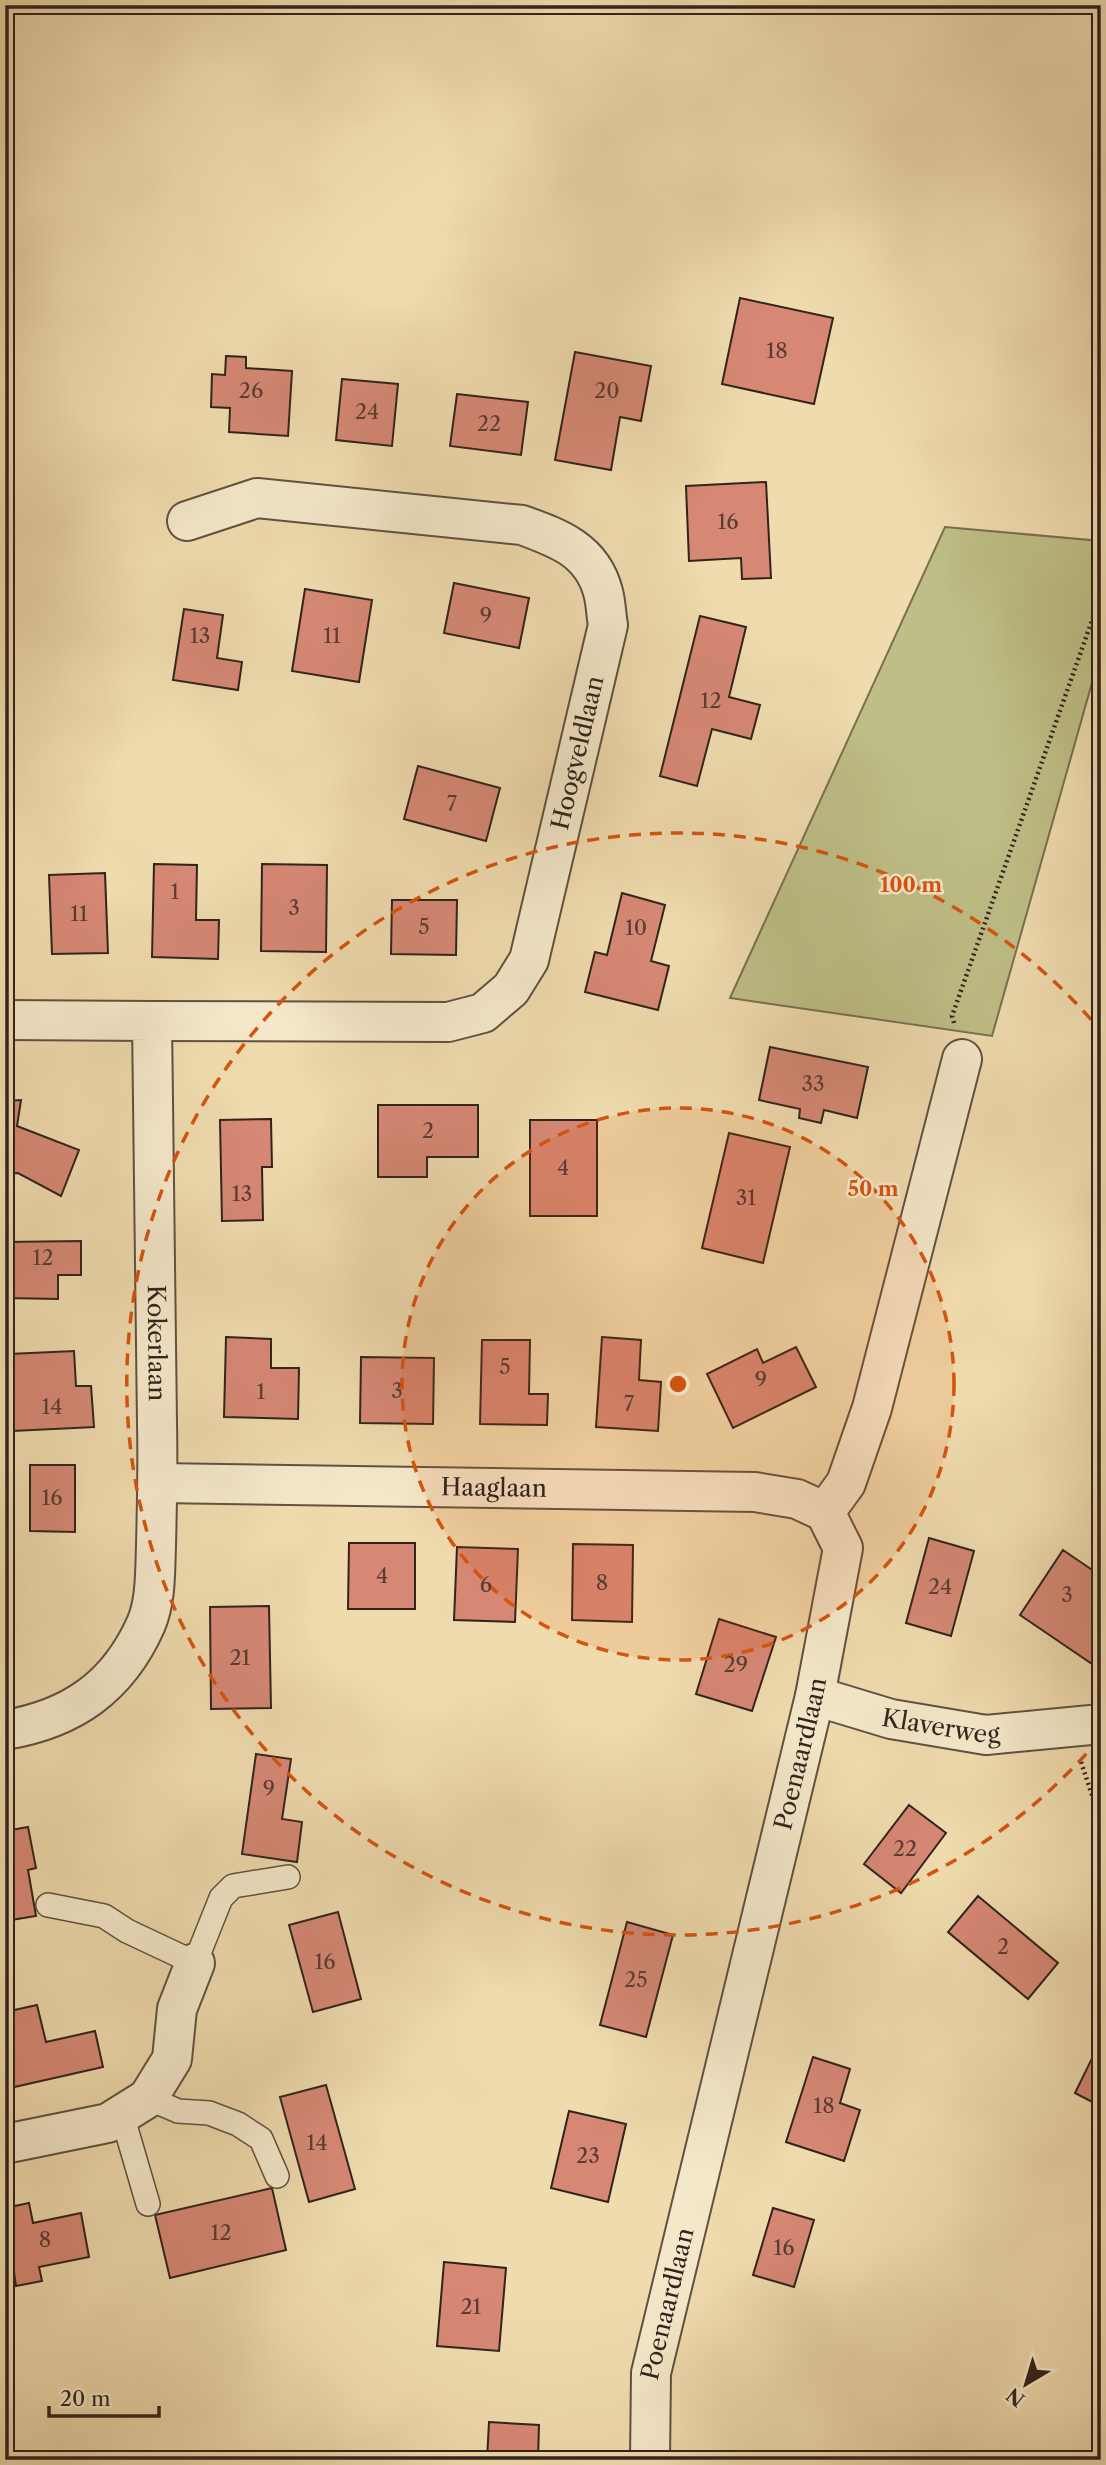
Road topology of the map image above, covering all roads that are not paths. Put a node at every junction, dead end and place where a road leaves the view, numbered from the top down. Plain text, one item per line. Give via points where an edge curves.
1 (187, 521) dead end
2 (5, 1020) edge
3 (152, 1021) junction
4 (962, 1059) road end
5 (158, 1483) junction
6 (825, 1512) junction
7 (815, 1696) junction
8 (1085, 1725) edge
9 (5, 1730) edge
10 (288, 1877) dead end
11 (48, 1905) dead end
12 (195, 1963) junction
13 (135, 2107) junction
14 (5, 2144) edge
15 (276, 2176) dead end
16 (148, 2204) dead end
17 (650, 2460) edge

1 - 3 street, Hoogveldlaan via 257,498 522,525 561,539 588,561 603,592 608,625 529,960 511,989 483,1013 448,1022
2 - 3 street
3 - 5 street, Kokerlaan
4 - 6 street via 872,1408 846,1483
5 - 6 street, Haaglaan via 755,1492 797,1499
5 - 9 street, Kokerlaan via 154,1584 148,1621 132,1652 114,1677 86,1700 58,1716
6 - 7 street, Poenaardlaan via 843,1548
7 - 8 street, Klaverweg via 891,1719 986,1735
7 - 17 street, Poenaardlaan via 651,2373
10 - 12 lane via 233,1886 221,1898
11 - 12 lane via 104,1916
12 - 13 street via 177,2010 172,2059
13 - 14 street via 108,2123
13 - 15 lane via 209,2113 239,2124 261,2139
13 - 16 lane

